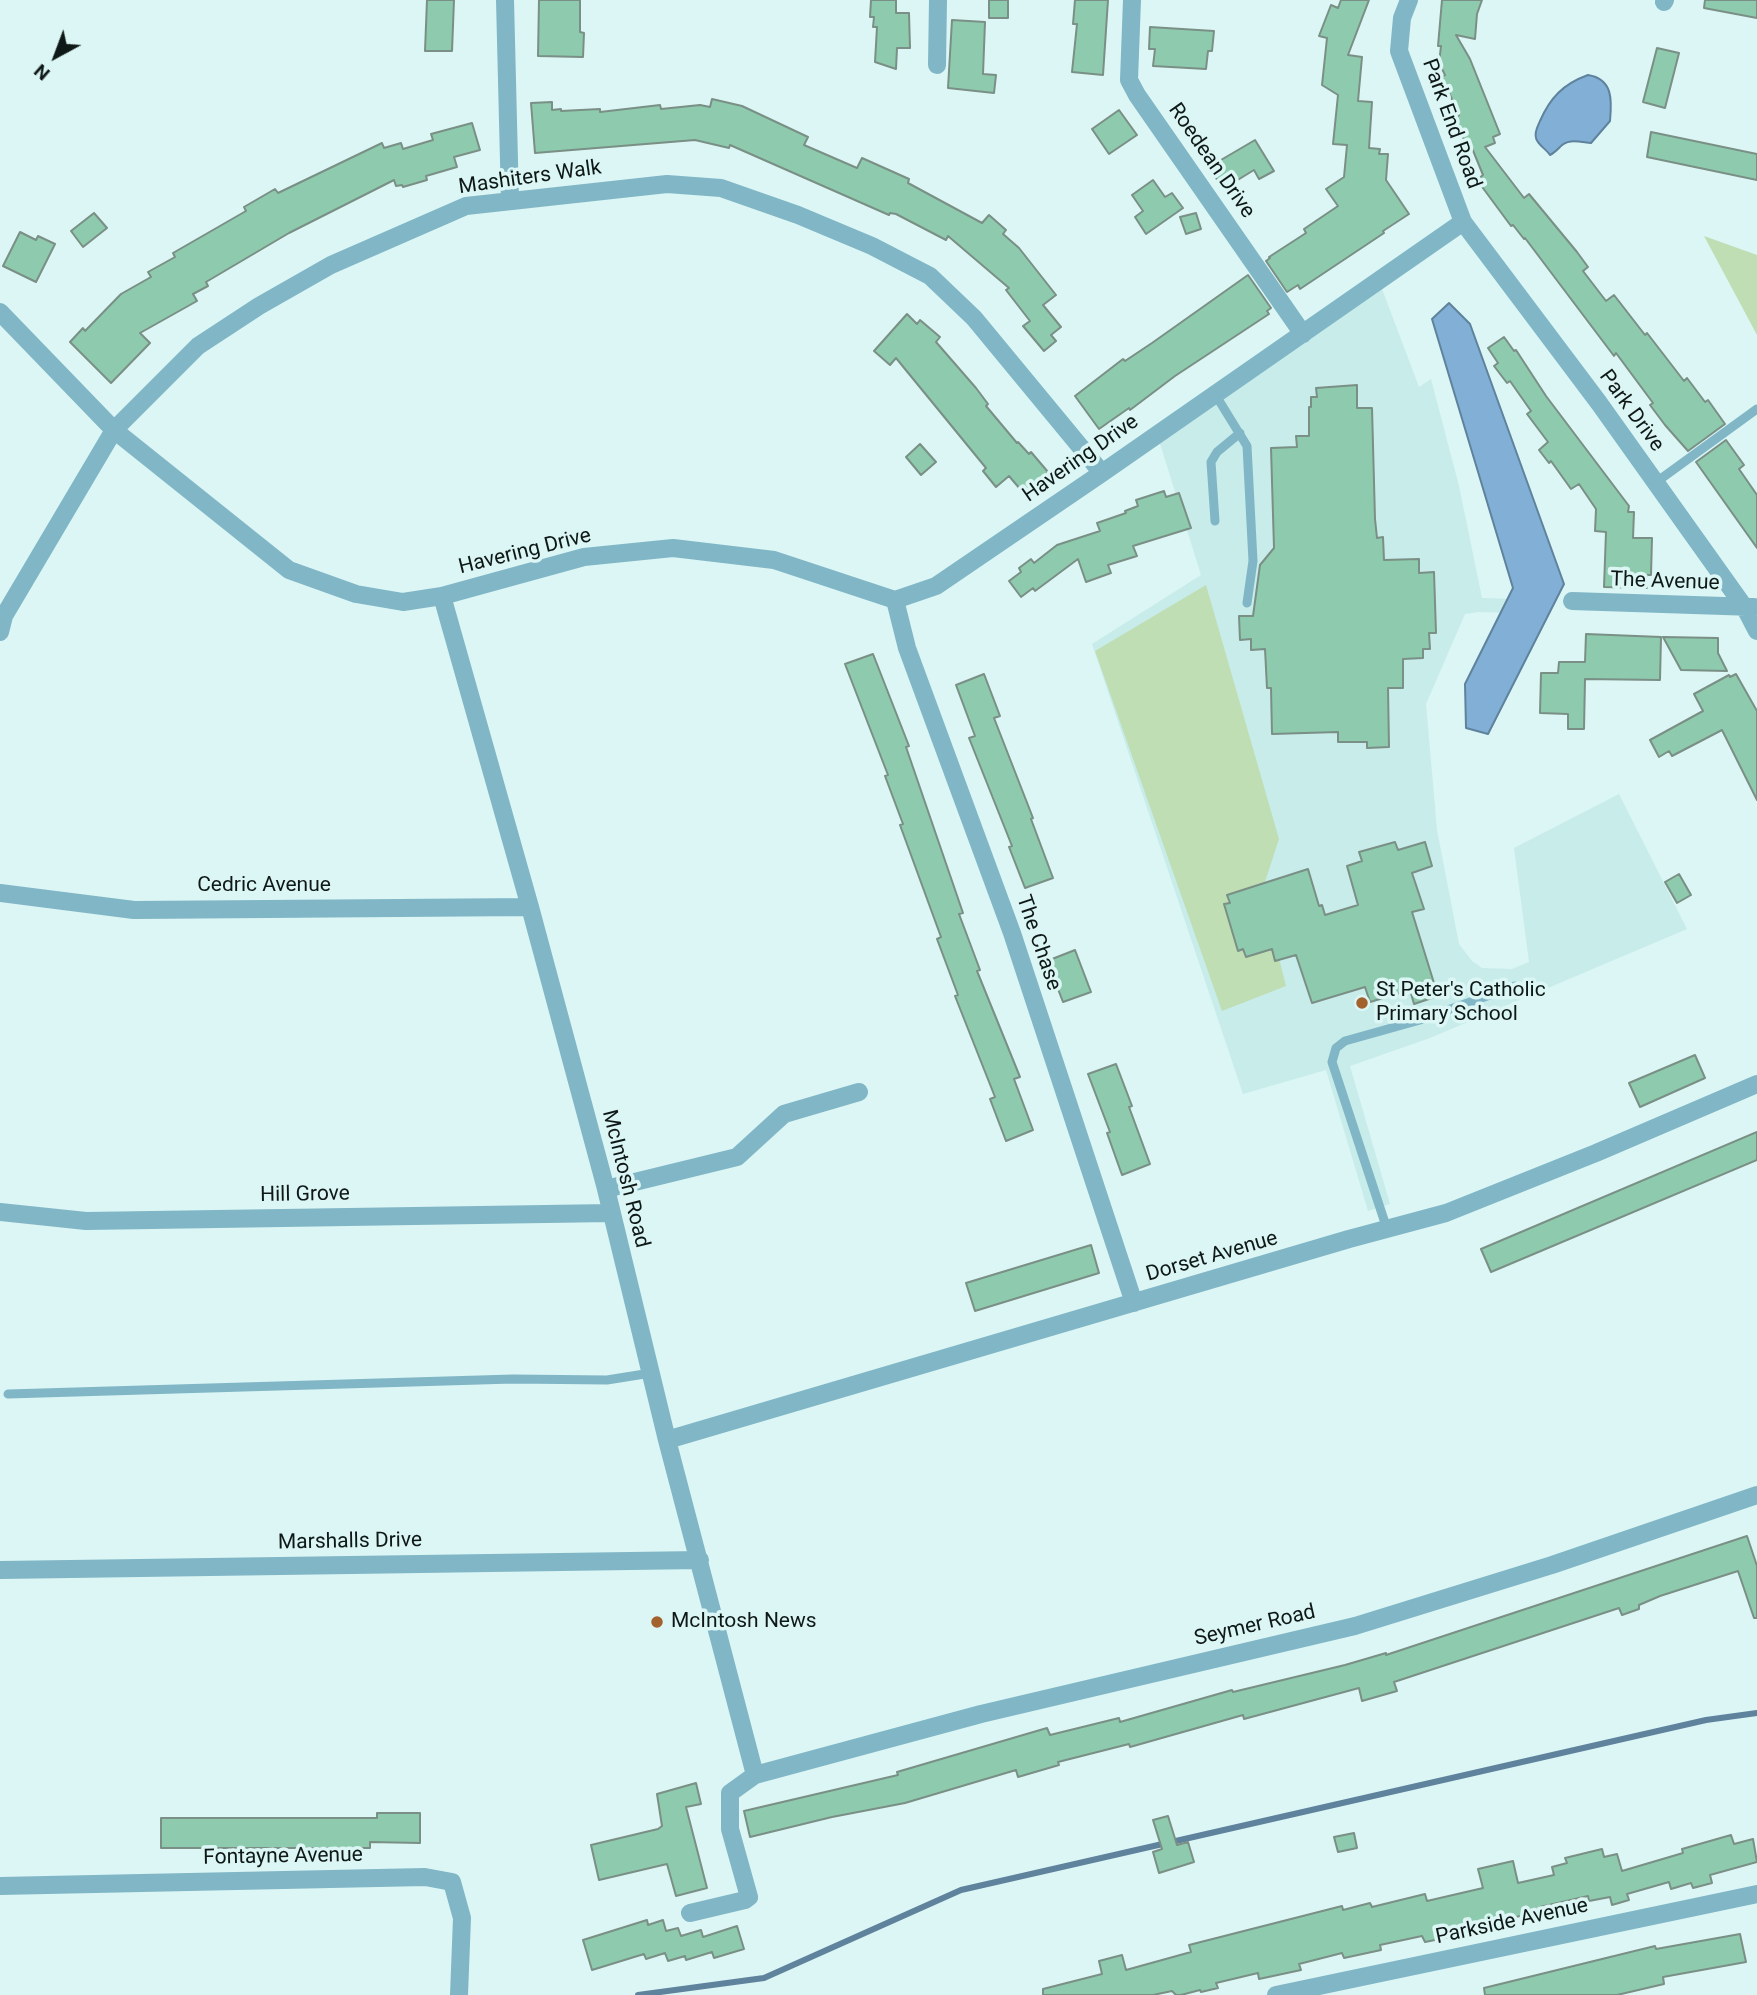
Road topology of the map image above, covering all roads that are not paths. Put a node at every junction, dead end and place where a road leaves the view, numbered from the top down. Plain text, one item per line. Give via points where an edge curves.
1 (505, 0) edge
2 (938, 0) edge
3 (1132, 0) edge
4 (1409, 0) edge
5 (937, 65) dead end
6 (510, 201) junction
7 (1463, 222) junction
8 (0, 313) edge
9 (1303, 334) junction
10 (1215, 394) junction
11 (1757, 409) edge
12 (114, 430) junction
13 (1240, 433) junction
14 (1102, 473) junction
15 (1655, 483) junction
16 (1215, 520) dead end
17 (442, 596) junction
18 (895, 600) junction
19 (1572, 601) dead end
20 (1247, 603) dead end
21 (1751, 607) edge
22 (1757, 631) edge
23 (0, 632) edge
24 (0, 893) edge
25 (530, 907) junction
26 (1515, 986) dead end
27 (1757, 1084) edge
28 (859, 1092) dead end
29 (606, 1189) junction
30 (0, 1212) edge
31 (611, 1213) junction
32 (1387, 1229) junction
33 (1134, 1303) junction
34 (651, 1373) junction
35 (8, 1394) dead end
36 (667, 1440) junction
37 (1757, 1495) edge
38 (700, 1560) junction
39 (0, 1570) edge
40 (755, 1775) junction
41 (0, 1886) edge
42 (1757, 1894) edge
43 (690, 1913) dead end
44 (459, 1995) edge
45 (1276, 1995) edge

1 - 6 street
2 - 5 street
3 - 9 street, Roedean Drive via 1129,80
4 - 7 street, Park End Road via 1399,51
6 - 12 street, Mashiters Walk via 466,206 331,265 259,306 198,346
6 - 14 street, Mashiters Walk via 667,184 721,188 872,246 930,276 974,318
7 - 9 street, Havering Drive
7 - 15 street, Park Drive
8 - 12 street, Havering Drive
9 - 10 street, Havering Drive
10 - 13 lane
10 - 14 street, Havering Drive
11 - 15 lane
12 - 17 street, Havering Drive via 289,570 356,594 403,602
12 - 23 street, Mashiters Walk via 5,616
13 - 16 lane via 1211,462
13 - 20 lane via 1247,446 1253,561
14 - 18 street, Havering Drive via 936,586
15 - 21 street, Park Drive
17 - 18 street, Havering Drive via 584,557 673,548 774,560
17 - 25 street, McIntosh Road
18 - 33 street, The Chase via 907,648 1012,933
19 - 21 street, The Avenue
21 - 22 street, Park Drive
24 - 25 street, Cedric Avenue via 134,910
25 - 29 street, McIntosh Road
26 - 32 lane via 1345,1041 1336,1048 1332,1062
27 - 32 street, Dorset Avenue via 1446,1213
28 - 29 street via 785,1114 737,1157
29 - 31 street, McIntosh Road
30 - 31 street, Hill Grove via 86,1221
31 - 34 street, McIntosh Road
32 - 33 street, Dorset Avenue
33 - 36 street, Dorset Avenue
34 - 35 lane via 583,1381 513,1379
34 - 36 street, McIntosh Road
36 - 38 street, McIntosh Road
37 - 40 street, Seymer Road via 1355,1626 981,1714
38 - 39 street, Marshalls Drive
38 - 40 street, McIntosh Road
40 - 43 street via 730,1793 730,1829 749,1897
41 - 44 street, Fontayne Avenue via 425,1877 452,1882 463,1918
42 - 45 street, Parkside Avenue

